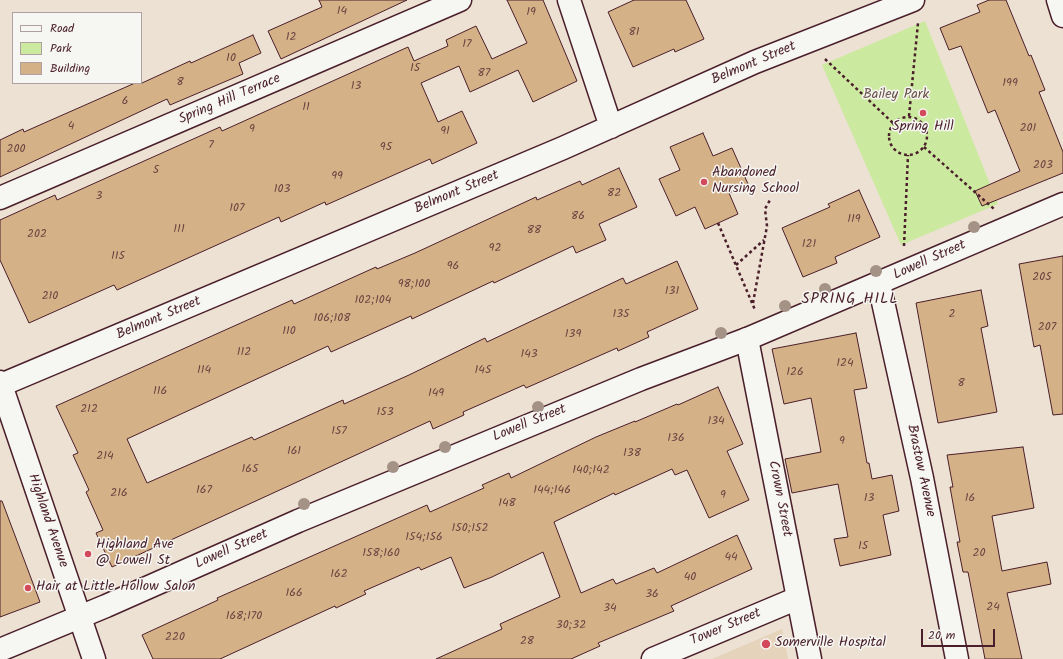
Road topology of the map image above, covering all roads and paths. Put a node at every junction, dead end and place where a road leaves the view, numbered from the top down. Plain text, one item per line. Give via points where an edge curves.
1 (460, 0) edge
2 (570, 0) edge
3 (912, 0) edge
4 (1058, 0) edge
5 (1063, 16) edge
6 (918, 22) dead end
7 (807, 42) junction
8 (909, 116) junction
9 (893, 123) junction
10 (611, 126) junction
11 (924, 147) junction
12 (908, 155) junction
13 (0, 198) edge
14 (770, 200) dead end
15 (1063, 204) edge
16 (718, 223) dead end
17 (1012, 225) junction
18 (765, 239) junction
19 (736, 265) junction
20 (902, 274) junction
21 (879, 284) junction
22 (748, 339) junction
23 (1, 384) edge
24 (798, 598) junction
25 (80, 618) junction
26 (0, 650) edge
27 (94, 659) edge
28 (653, 659) edge
29 (810, 659) edge
30 (957, 659) edge

1 - 13 street, Spring Hill Terrace
2 - 10 street
3 - 7 street, Belmont Street
4 - 5 street
6 - 8 path
7 - 9 path
7 - 10 street, Belmont Street via 755,62
8 - 9 path
8 - 11 path via 918,119 926,129 928,135
9 - 12 path via 890,143 899,152
10 - 23 street, Belmont Street
11 - 12 path
11 - 17 path
12 - 20 path
14 - 18 path via 765,209
15 - 17 street, Lowell Street
16 - 19 path
17 - 20 street, Lowell Street
18 - 19 path
18 - 19 path via 753,303
20 - 21 street, Lowell Street
21 - 22 street, Lowell Street
21 - 30 street, Brastow Avenue via 922,478
22 - 24 street, Crown Street
22 - 25 street, Lowell Street via 641,379 298,521
23 - 25 street, Highland Avenue
24 - 28 street, Tower Street
24 - 29 street, Crown Street
25 - 26 street, Lowell Street
25 - 27 street, Highland Avenue

